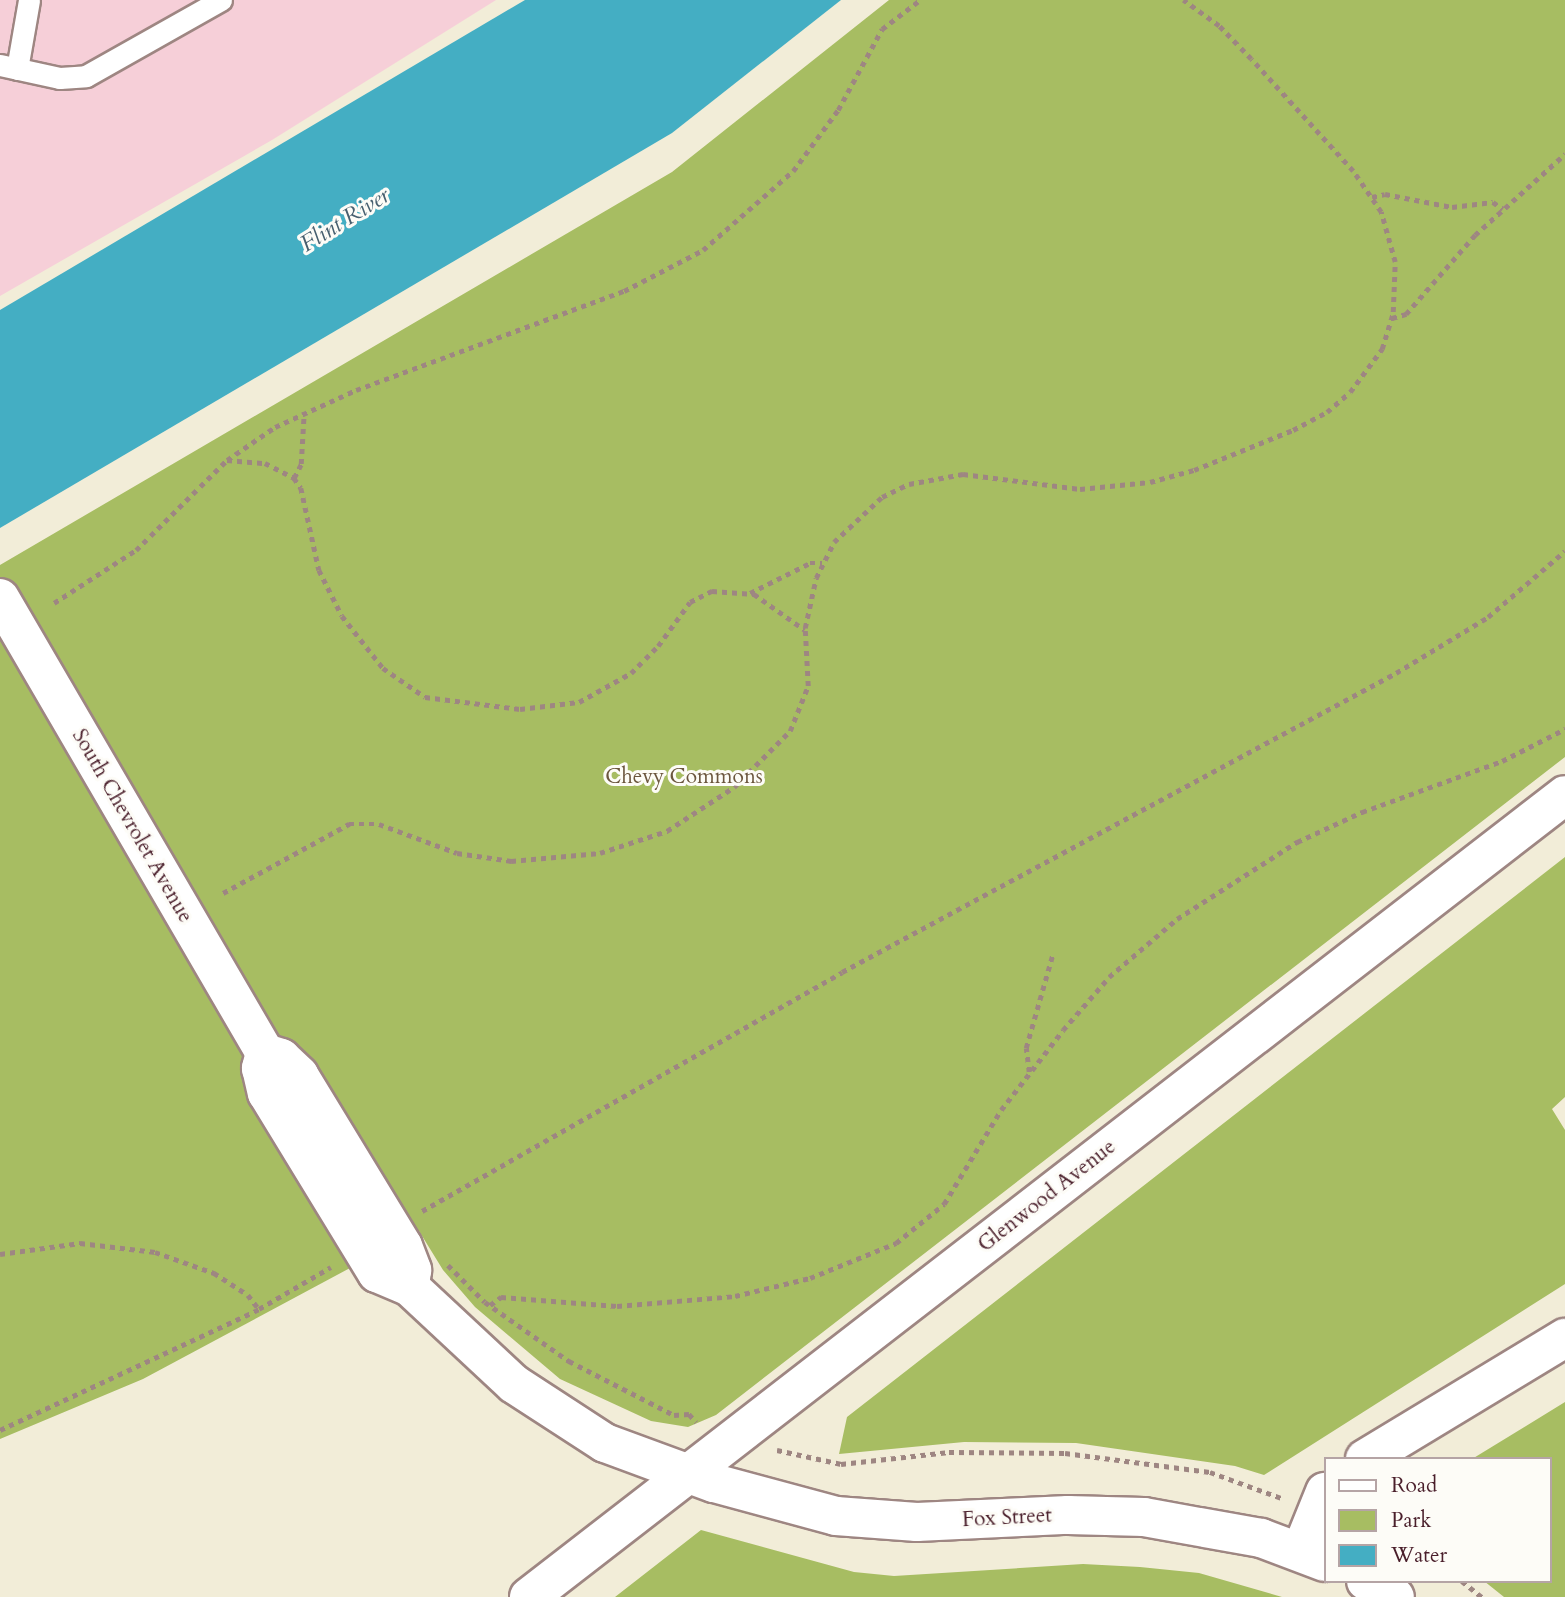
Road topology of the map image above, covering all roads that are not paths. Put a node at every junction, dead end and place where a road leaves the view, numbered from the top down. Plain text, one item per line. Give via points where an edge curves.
1 (29, 0) edge
2 (221, 0) edge
3 (8, 67) edge
4 (0, 598) edge
5 (1565, 795) edge
6 (1565, 1338) edge
7 (1368, 1457) edge
8 (688, 1474) junction
9 (1324, 1497) edge
10 (1313, 1557) edge
11 (1370, 1583) edge
12 (529, 1597) edge
13 (1395, 1597) edge

1 - 3 lane
2 - 3 lane via 97,73 74,79
4 - 8 street, South Chevrolet Avenue via 265,1053 281,1058 299,1075 403,1246 412,1270 410,1287 468,1345 548,1410 605,1443
5 - 8 street, Glenwood Avenue
6 - 7 street
8 - 10 street, Fox Street via 782,1504 856,1518 918,1522 1116,1514 1218,1528
8 - 12 street, Glenwood Avenue
9 - 10 street
11 - 13 street

